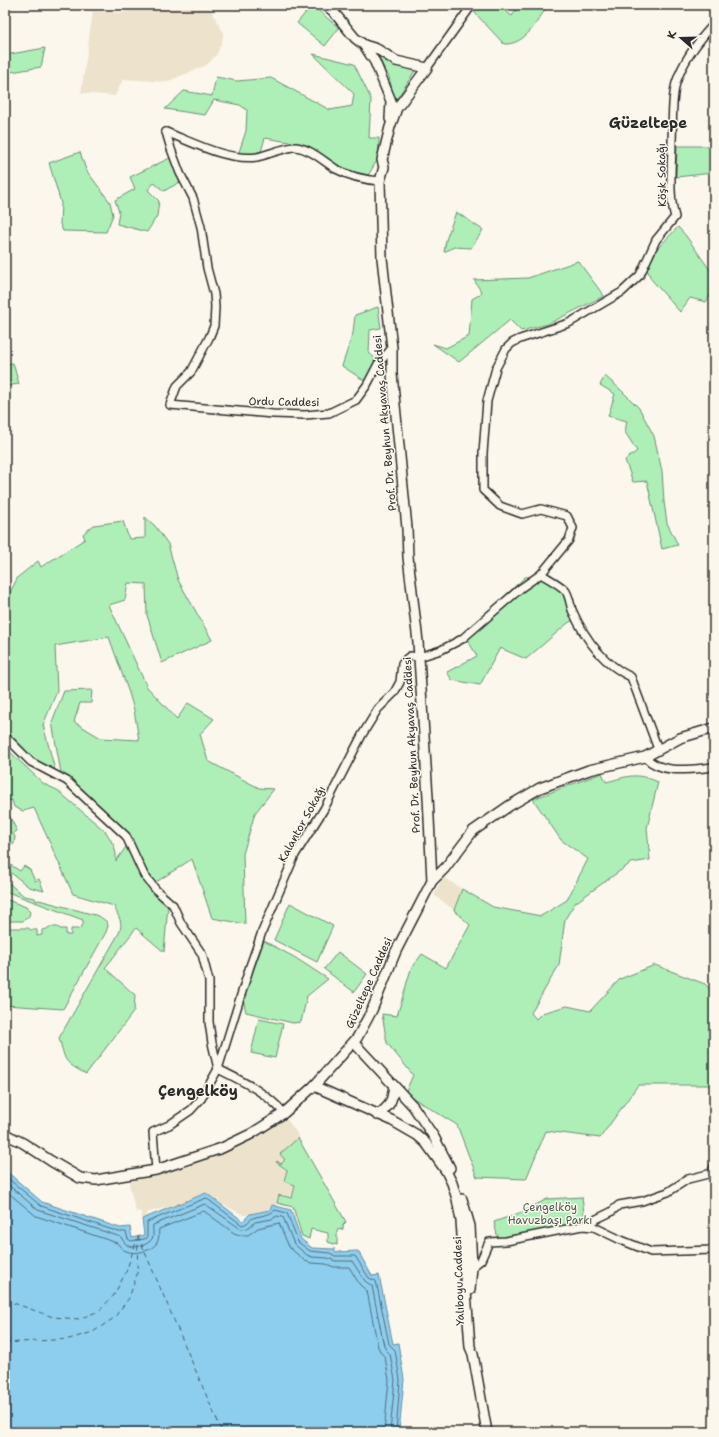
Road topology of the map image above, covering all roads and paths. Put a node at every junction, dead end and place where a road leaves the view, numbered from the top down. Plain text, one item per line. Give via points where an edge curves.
1 (325, 5) edge
2 (472, 5) edge
3 (714, 24) edge
4 (364, 45) junction
5 (427, 68) junction
6 (420, 78) junction
7 (394, 105) junction
8 (395, 125) junction
9 (380, 181) junction
10 (392, 348) junction
11 (542, 574) junction
12 (419, 657) junction
13 (714, 728) edge
14 (5, 736) edge
15 (658, 749) junction
16 (644, 757) junction
17 (714, 767) edge
18 (432, 881) junction
19 (355, 1043) junction
20 (218, 1069) junction
21 (314, 1086) junction
22 (394, 1086) junction
23 (408, 1101) junction
24 (284, 1113) junction
25 (377, 1114) junction
26 (391, 1120) junction
27 (5, 1134) edge
28 (714, 1166) edge
29 (156, 1170) junction
30 (582, 1226) junction
31 (714, 1250) edge
32 (472, 1267) junction
33 (473, 1354) junction
34 (487, 1432) edge

1 - 4 main road
2 - 5 street
3 - 11 street, Köşk Sokağı via 691,52 676,84 671,193 675,217 656,240 640,275 622,292 569,323 512,343 496,368 487,401 483,490 500,506 522,514 541,509 567,516 573,528 569,540
4 - 5 main road via 396,61
4 - 7 main road via 375,62
5 - 6 main road
6 - 7 main road
6 - 8 main road
7 - 8 main road
8 - 9 main road, Prof. Dr. Beyhun Akyavaş Caddesi via 388,163 384,167
9 - 10 main road, Prof. Dr. Beyhun Akyavaş Caddesi via 382,258
9 - 10 street, Ordu Caddesi via 365,180 338,170 307,150 294,147 257,157 236,156 166,132 202,227 215,307 214,326 209,338 191,372 177,386 170,406 273,414 329,413 356,400 378,364
10 - 12 main road, Prof. Dr. Beyhun Akyavaş Caddesi via 392,374
11 - 12 street via 521,588 462,639 441,650
11 - 15 street via 566,590 581,630 600,654 631,677
12 - 18 main road, Prof. Dr. Beyhun Akyavaş Caddesi
12 - 20 street, Kalantor Sokağı via 410,656 402,664 400,682 394,693 378,709 362,735 324,809 295,855 262,932
13 - 15 main road via 680,738
14 - 20 street via 31,762 67,781 126,836 144,875 173,905 181,923 202,954 209,981 209,1022
15 - 16 main road
16 - 17 street via 651,763 667,769
16 - 18 main road via 589,770 540,788 515,802 472,832
18 - 19 main road, Güzeltepe Caddesi via 396,951 372,1010
19 - 21 main road, Güzeltepe Caddesi
19 - 22 main road, Yalıboyu Caddesi
20 - 24 street via 246,1082 275,1102
20 - 29 street via 201,1099 191,1110 153,1132
21 - 24 main road, Güzeltepe Caddesi
21 - 25 main road, Yalıboyu Caddesi
22 - 23 main road, Yalıboyu Caddesi
22 - 25 main road via 389,1106
23 - 26 main road via 395,1104 390,1112
23 - 32 main road, Yalıboyu Caddesi via 450,1166 470,1226
24 - 29 main road, Güzeltepe Caddesi via 251,1134 222,1148
25 - 26 main road, Yalıboyu Caddesi
26 - 33 main road, Yalıboyu Caddesi via 426,1143 452,1183 461,1221 470,1347
27 - 29 main road, Güzeltepe Caddesi via 86,1180
28 - 30 street via 712,1173 688,1179 668,1192 642,1201 619,1205 611,1212
30 - 31 street via 594,1227 651,1252
30 - 32 street via 513,1240 489,1242 481,1260
32 - 33 main road, Yalıboyu Caddesi via 470,1286
33 - 34 main road, Yalıboyu Caddesi

